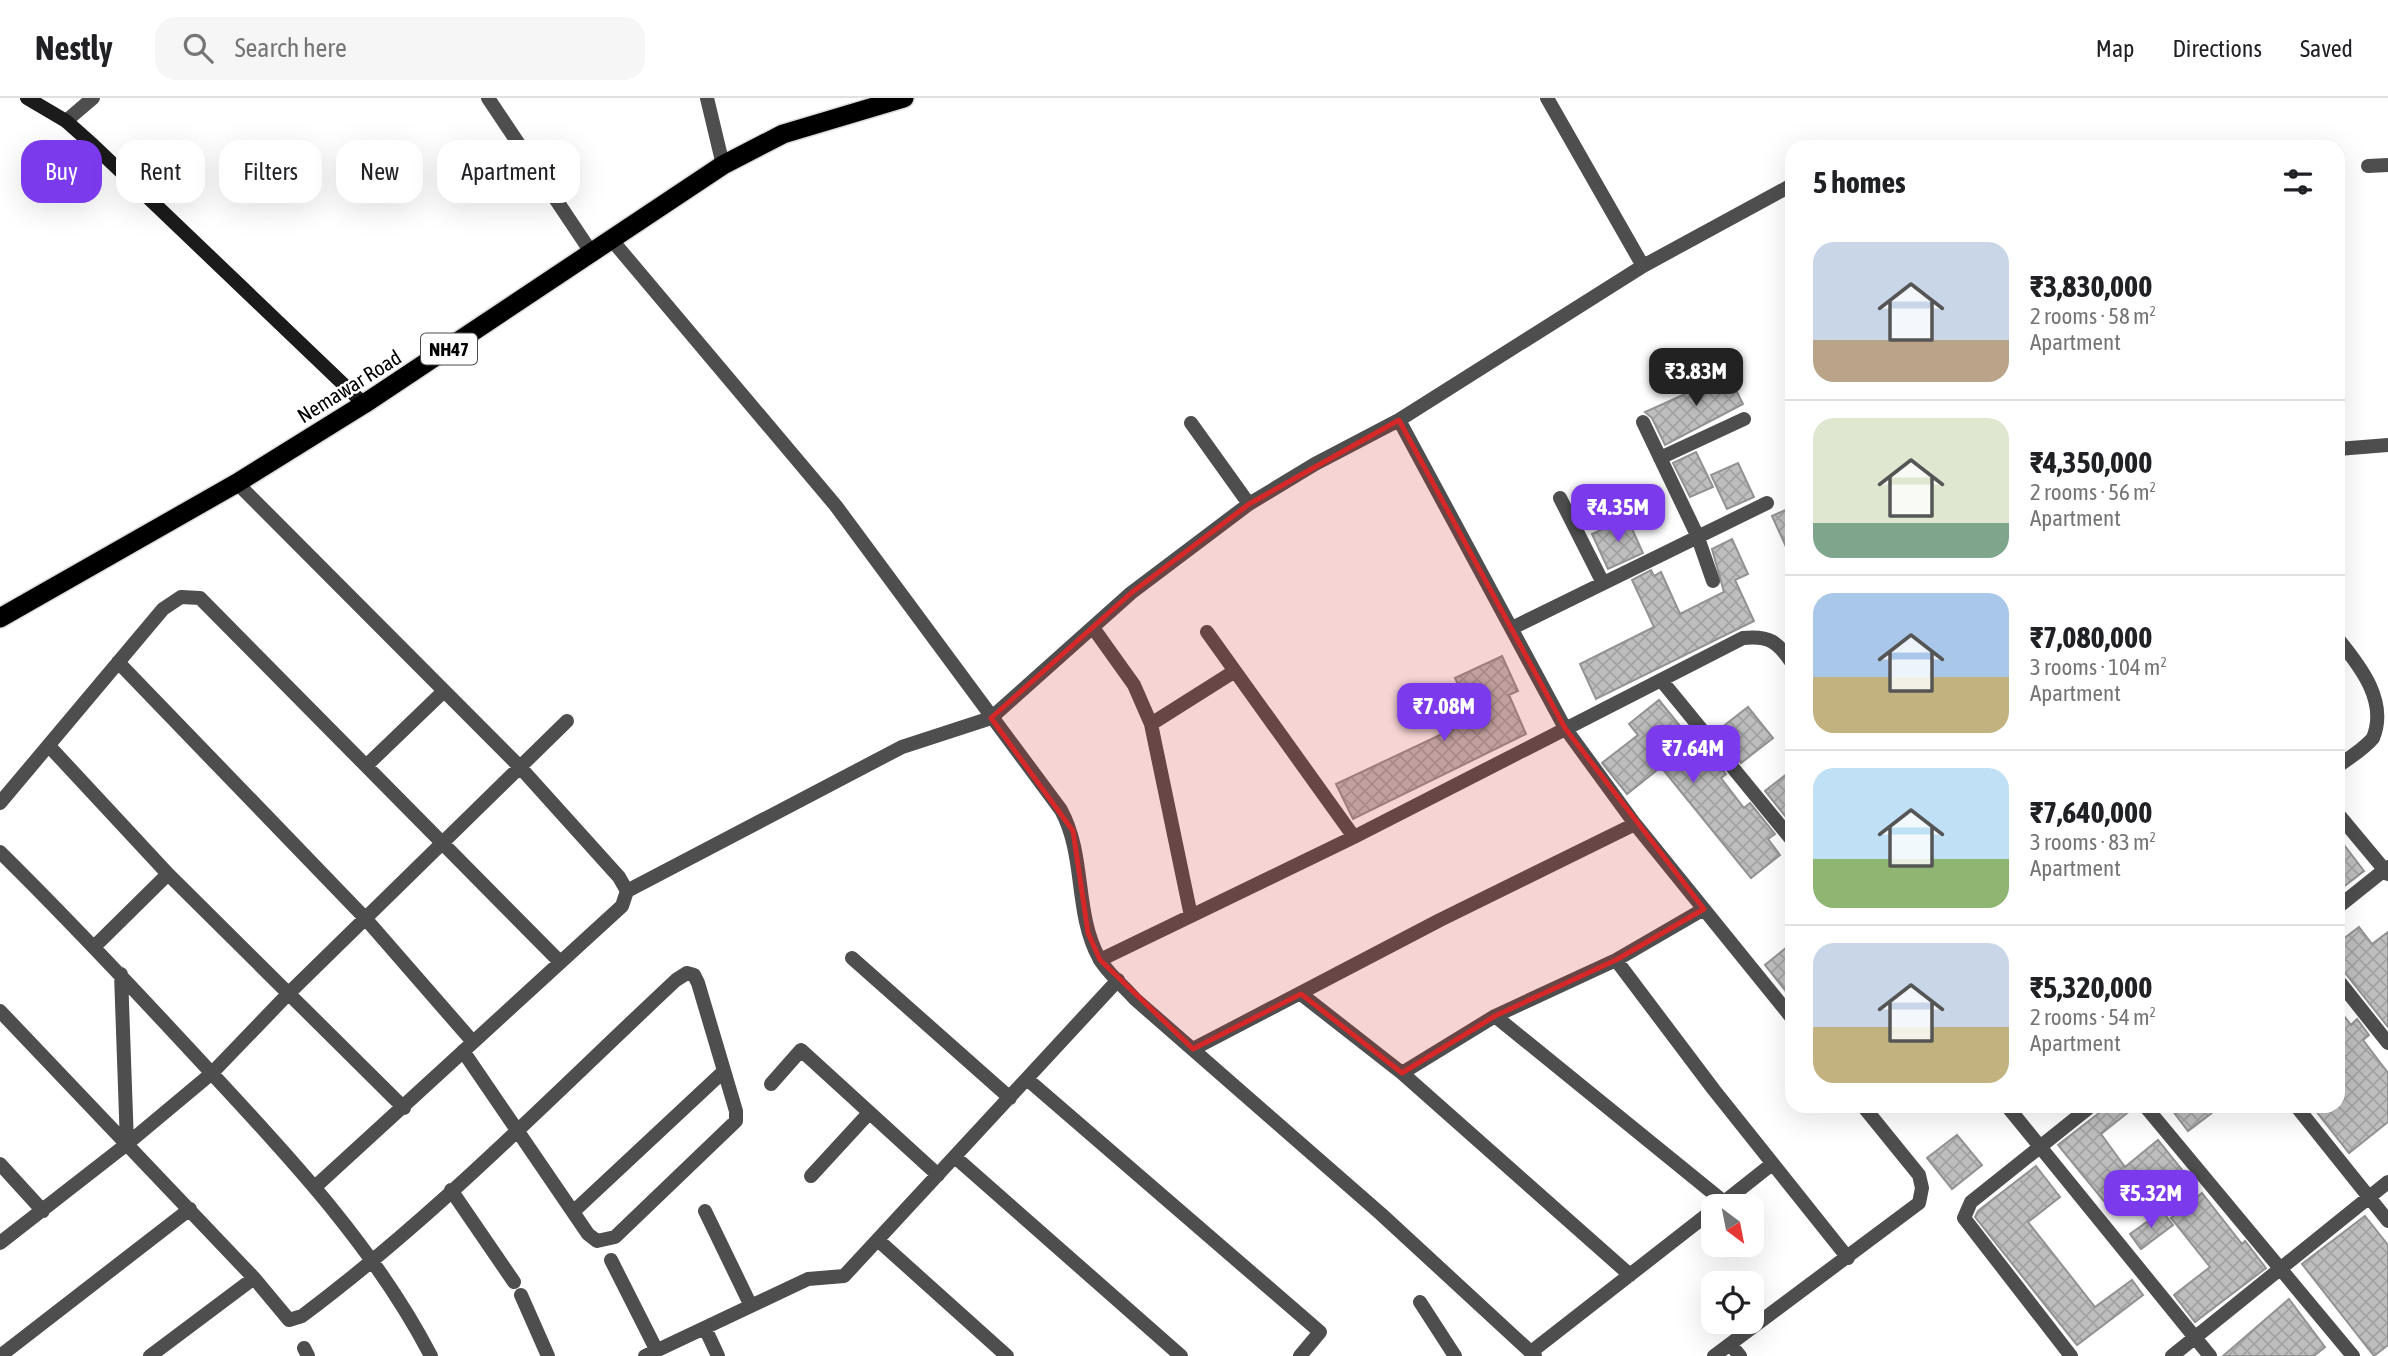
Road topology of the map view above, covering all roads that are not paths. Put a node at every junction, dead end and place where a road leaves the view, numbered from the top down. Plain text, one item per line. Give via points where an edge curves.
1 (27, 98) edge
2 (93, 98) edge
3 (488, 98) edge
4 (707, 98) edge
5 (904, 98) edge
6 (1547, 98) edge
7 (66, 121) junction
8 (723, 165) junction
9 (2388, 165) edge
10 (2368, 166) dead end
11 (1785, 188) edge
12 (611, 239) junction
13 (591, 252) junction
14 (1643, 266) junction
15 (365, 404) junction
16 (1744, 419) dead end
17 (1399, 420) junction
18 (1643, 422) dead end
19 (1191, 423) dead end
20 (2388, 445) edge
21 (2345, 448) edge
22 (1660, 458) junction
23 (237, 483) junction
24 (1560, 498) dead end
25 (1767, 503) dead end
26 (1249, 504) junction
27 (1697, 535) junction
28 (1602, 581) junction
29 (1713, 581) dead end
30 (0, 618) edge
31 (1512, 628) junction
32 (1094, 629) junction
33 (1207, 632) dead end
34 (2345, 647) edge
35 (1785, 653) edge
36 (118, 662) junction
37 (1235, 671) junction
38 (1661, 680) junction
39 (444, 691) junction
40 (991, 718) junction
41 (567, 721) dead end
42 (1151, 724) junction
43 (1565, 728) junction
44 (49, 746) junction
45 (2345, 761) edge
46 (367, 765) junction
47 (519, 766) junction
48 (0, 803) edge
49 (2345, 822) edge
50 (1635, 824) junction
51 (1785, 831) edge
52 (1354, 836) junction
53 (443, 842) junction
54 (0, 852) edge
55 (2387, 870) edge
56 (168, 874) junction
57 (627, 891) junction
58 (2345, 902) edge
59 (1704, 909) junction
60 (1191, 916) junction
61 (365, 918) junction
62 (95, 946) junction
63 (852, 958) dead end
64 (1100, 960) junction
65 (1616, 960) junction
66 (560, 962) junction
67 (121, 974) junction
68 (1118, 980) junction
69 (2345, 989) edge
70 (288, 994) junction
71 (1301, 994) junction
72 (1785, 1009) edge
73 (0, 1011) edge
74 (1495, 1016) junction
75 (2388, 1043) edge
76 (468, 1047) junction
77 (1193, 1049) junction
78 (724, 1072) junction
79 (212, 1073) junction
80 (1402, 1073) junction
81 (1027, 1079) junction
82 (771, 1084) dead end
83 (1010, 1098) junction
84 (404, 1108) junction
85 (869, 1113) junction
86 (1869, 1113) edge
87 (2012, 1113) edge
88 (2082, 1113) edge
89 (2151, 1113) edge
90 (2302, 1113) edge
91 (515, 1130) junction
92 (127, 1144) junction
93 (2039, 1148) junction
94 (955, 1157) junction
95 (0, 1164) edge
96 (1772, 1164) junction
97 (938, 1175) junction
98 (811, 1177) dead end
99 (2388, 1182) edge
100 (316, 1186) junction
101 (451, 1190) junction
102 (1705, 1194) edge
103 (1734, 1194) edge
104 (2369, 1197) junction
105 (190, 1209) junction
106 (43, 1211) junction
107 (705, 1211) dead end
108 (573, 1212) junction
109 (1701, 1220) edge
110 (2388, 1221) edge
111 (879, 1241) junction
112 (0, 1243) edge
113 (1848, 1258) junction
114 (611, 1259) dead end
115 (372, 1263) junction
116 (2279, 1268) junction
117 (1630, 1275) junction
118 (254, 1278) junction
119 (1420, 1302) dead end
120 (751, 1306) junction
121 (705, 1328) junction
122 (2195, 1339) junction
123 (1730, 1344) junction
124 (651, 1353) edge
125 (1533, 1354) edge
126 (0, 1356) edge
127 (150, 1356) edge
128 (431, 1356) edge
129 (548, 1356) edge
130 (718, 1356) edge
131 (1007, 1356) edge
132 (1181, 1356) edge
133 (1300, 1356) edge
134 (1455, 1356) edge
135 (1714, 1356) edge
136 (1740, 1356) edge
137 (2071, 1356) edge
138 (2172, 1356) edge
139 (2210, 1356) edge
140 (2353, 1356) edge

1 - 7 main road
2 - 7 street
3 - 13 street
4 - 8 street
5 - 8 highway, Nemawar Road / NH47 via 783,134
6 - 14 street
7 - 15 main road
8 - 12 highway, Nemawar Road / NH47
9 - 10 street
11 - 14 street
12 - 13 highway, Nemawar Road / NH47
12 - 40 street via 836,506
13 - 15 highway, Nemawar Road / NH47
14 - 17 street
15 - 23 highway, Nemawar Road / NH47
16 - 22 street
17 - 26 street
17 - 31 street
18 - 22 street
19 - 26 street
20 - 21 street
22 - 27 street
23 - 30 highway, Nemawar Road / NH47
23 - 39 street
24 - 28 street
25 - 27 street
26 - 32 street via 1131,593
27 - 28 street
27 - 29 street
28 - 31 street
31 - 43 street
32 - 40 street
32 - 42 street via 1134,685
33 - 37 street
34 - 45 street via 2374,682 2383,704 2382,723 2371,741
35 - 38 street via 1765,636 1744,638
36 - 44 street
36 - 46 street via 163,609 181,597 200,598
36 - 61 street
37 - 42 street
37 - 52 street
38 - 43 street
38 - 51 street
39 - 46 street
39 - 47 street
40 - 57 street via 902,747
40 - 64 street via 1073,831 1088,933
41 - 47 street
42 - 60 street
43 - 50 street
43 - 52 street
44 - 48 street
44 - 56 street
46 - 53 street
47 - 53 street
47 - 57 street
49 - 55 street
50 - 59 street
50 - 71 street
52 - 60 street
53 - 61 street
53 - 66 street
54 - 62 street
55 - 58 street
56 - 62 street
56 - 70 street
57 - 66 street via 622,905
59 - 65 street
59 - 72 street
60 - 64 street
61 - 70 street
61 - 76 street
62 - 67 street
63 - 83 street
64 - 68 street
65 - 74 street
65 - 96 street
66 - 76 street
67 - 79 street
67 - 92 street
68 - 77 street
68 - 81 street
69 - 75 street
70 - 79 street
70 - 84 street
71 - 77 street
71 - 80 street
73 - 92 street
74 - 80 street
74 - 102 street
76 - 84 street
76 - 91 street
77 - 125 street
78 - 91 street via 698,983 687,973
78 - 108 street
78 - 108 street via 736,1121 625,1228 615,1237 597,1241
79 - 92 street
79 - 100 street
80 - 117 street
81 - 83 street
81 - 133 street via 1320,1332
82 - 85 street via 801,1050
83 - 94 street
84 - 100 street
85 - 97 street
85 - 98 street
86 - 113 street via 1919,1175 1922,1188 1919,1203
87 - 93 street
88 - 93 street
89 - 116 street
90 - 104 street
91 - 101 street
91 - 108 street
92 - 105 street
92 - 106 street
93 - 122 street
93 - 137 street via 1971,1202 1965,1218
94 - 97 street
94 - 132 street
95 - 106 street
96 - 103 street
96 - 113 street
97 - 111 street
99 - 104 street
100 - 115 street
101 - 115 street
101 - 129 street via 518,1288
104 - 110 street
104 - 116 street
105 - 118 street
105 - 126 street
106 - 112 street
107 - 120 street
109 - 117 street
111 - 120 street via 844,1276 808,1279
111 - 131 street
113 - 123 street
114 - 124 street
115 - 118 street via 295,1320 282,1315
115 - 128 street
116 - 122 street
116 - 140 street
117 - 125 street
118 - 127 street
119 - 134 street
120 - 121 street
121 - 124 street
121 - 130 street
122 - 138 street
122 - 139 street
123 - 135 street
123 - 136 street

